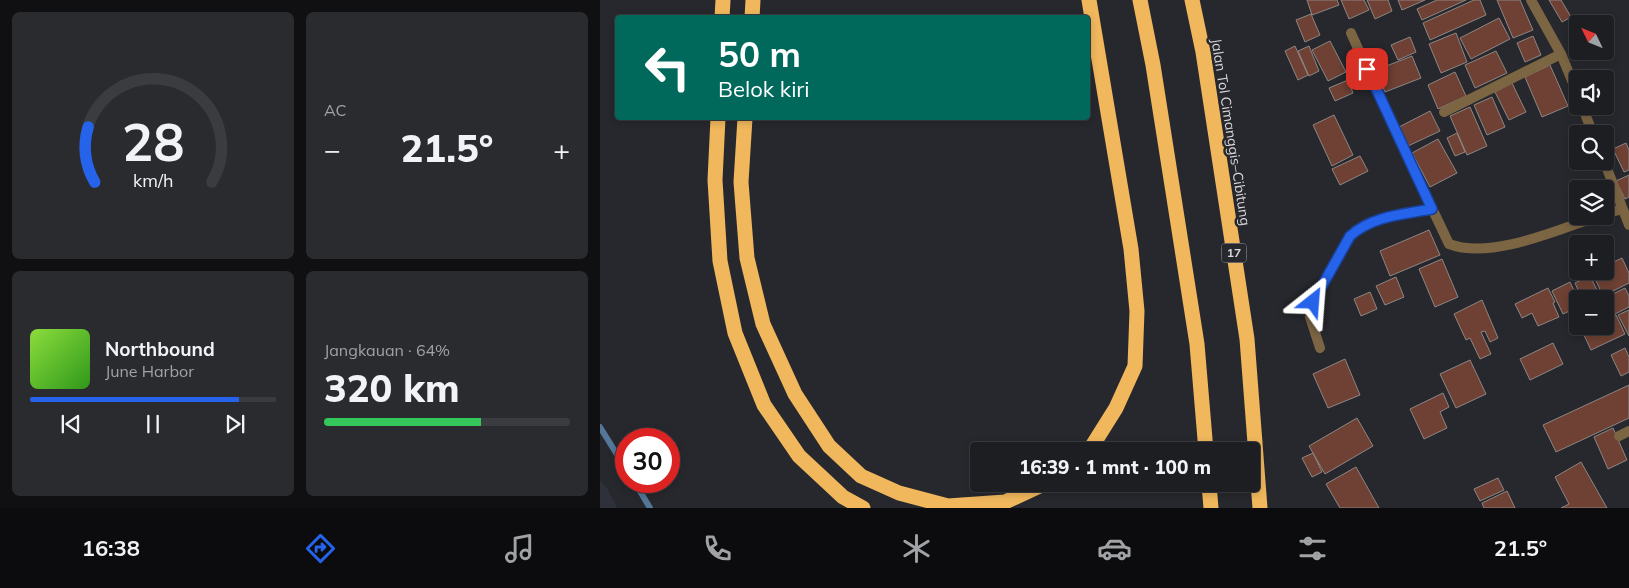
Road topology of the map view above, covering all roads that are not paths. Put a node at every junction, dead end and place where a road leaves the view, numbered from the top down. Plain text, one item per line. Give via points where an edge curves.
1 (722, 0) edge
2 (753, 0) edge
3 (1088, 0) edge
4 (1140, 0) edge
5 (1192, 0) edge
6 (1531, 0) edge
7 (722, 15) edge
8 (752, 15) edge
9 (1351, 33) dead end
10 (1561, 54) junction
11 (1569, 73) edge
12 (1444, 112) dead end
13 (718, 120) edge
14 (745, 120) edge
15 (1607, 170) edge
16 (1432, 209) junction
17 (1622, 209) junction
18 (1614, 211) edge
19 (1572, 225) edge
20 (1629, 225) edge
21 (1320, 348) dead end
22 (1629, 431) edge
23 (1619, 436) dead end
24 (1095, 442) edge
25 (1205, 442) edge
26 (1027, 492) edge
27 (1210, 492) edge
28 (863, 508) edge
29 (1211, 508) edge
30 (1260, 508) edge

1 - 7 highway
2 - 8 highway
3 - 24 highway via 1130,250 1137,311 1135,366 1116,408
4 - 25 highway via 1197,344
5 - 30 highway, Jalan Tol Cimanggis–Cibitung / 17 via 1203,52 1247,339
6 - 10 street
9 - 16 street
10 - 11 street
10 - 12 street
13 - 28 highway via 715,180 720,261 735,333 764,406 799,456 843,497
14 - 26 highway via 741,182 747,258 763,324 794,394 829,446 861,476 899,494 948,506 1005,502
15 - 17 street
16 - 19 street via 1449,244 1456,246 1489,249
16 - 21 street via 1368,223 1350,236 1310,311
17 - 18 street
17 - 20 street
22 - 23 street
27 - 29 highway

